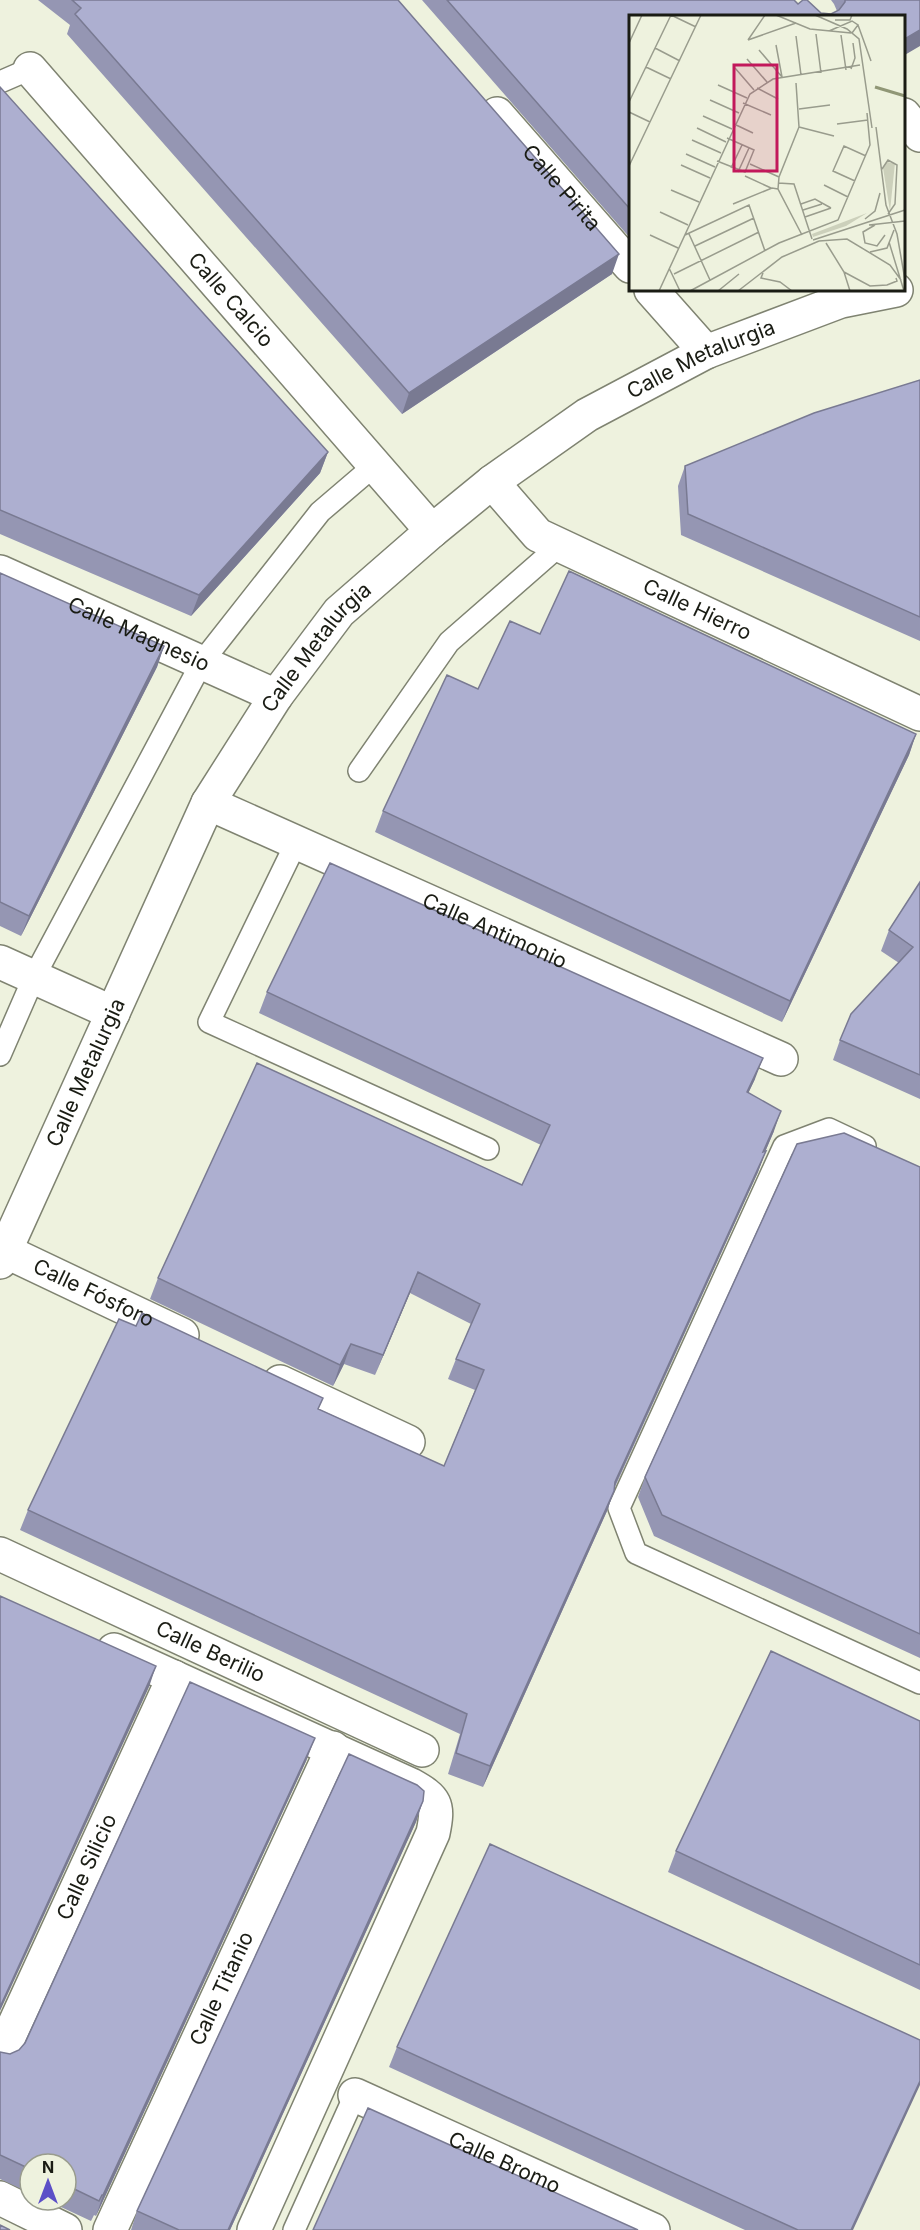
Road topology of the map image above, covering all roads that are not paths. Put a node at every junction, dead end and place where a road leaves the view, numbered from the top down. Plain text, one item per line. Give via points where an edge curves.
1 (30, 69) joint
2 (0, 82) edge
3 (475, 89) edge
4 (905, 117) edge
5 (920, 135) edge
6 (629, 265) edge
7 (920, 285) edge
8 (905, 288) edge
9 (652, 291) edge
10 (891, 291) edge
11 (706, 352) junction
12 (375, 465) junction
13 (492, 482) junction
14 (432, 531) junction
15 (560, 546) junction
16 (0, 572) edge
17 (202, 662) junction
18 (276, 696) junction
19 (920, 714) edge
20 (359, 771) dead end
21 (208, 803) junction
22 (296, 843) junction
23 (0, 962) edge
24 (34, 977) junction
25 (113, 1013) junction
26 (0, 1055) edge
27 (781, 1059) dead end
28 (488, 1149) dead end
29 (879, 1152) edge
30 (2, 1257) edge
31 (207, 1347) edge
32 (249, 1367) edge
33 (408, 1442) dead end
34 (0, 1554) edge
35 (87, 1638) edge
36 (174, 1677) junction
37 (920, 1683) edge
38 (333, 1748) junction
39 (422, 1750) dead end
40 (0, 2056) edge
41 (355, 2094) joint
42 (0, 2198) edge
43 (65, 2230) edge
44 (110, 2230) edge
45 (254, 2230) edge
46 (294, 2230) edge
47 (653, 2230) edge

1 - 2 lane
1 - 12 street, Calle Calcio
3 - 6 street, Calle Pirita
4 - 5 street
7 - 8 street
9 - 11 street
10 - 11 street, Calle Metalurgia via 841,301
11 - 13 street, Calle Metalurgia via 587,415
12 - 14 street, Calle Calcio
12 - 17 lane via 320,512
13 - 14 street, Calle Metalurgia
13 - 15 street, Calle Hierro via 538,534
14 - 18 street, Calle Metalurgia via 339,612
15 - 19 street, Calle Hierro
15 - 20 lane via 449,642
16 - 17 street, Calle Magnesio
17 - 18 street, Calle Magnesio
17 - 24 lane
18 - 21 street, Calle Metalurgia
21 - 22 street, Calle Antimonio
21 - 25 street, Calle Metalurgia
22 - 27 street, Calle Antimonio
22 - 28 lane via 209,1022
23 - 24 street
24 - 25 street
24 - 26 lane
25 - 30 street, Calle Metalurgia
29 - 37 lane via 828,1129 784,1146 619,1508 636,1553
30 - 31 street, Calle Fósforo
32 - 33 street
34 - 39 street, Calle Berilio
35 - 36 street
36 - 38 street
36 - 40 street, Calle Silicio
38 - 44 street, Calle Titanio
38 - 45 street via 430,1796 438,1810 434,1833
41 - 46 lane
41 - 47 street, Calle Bromo
42 - 43 street

